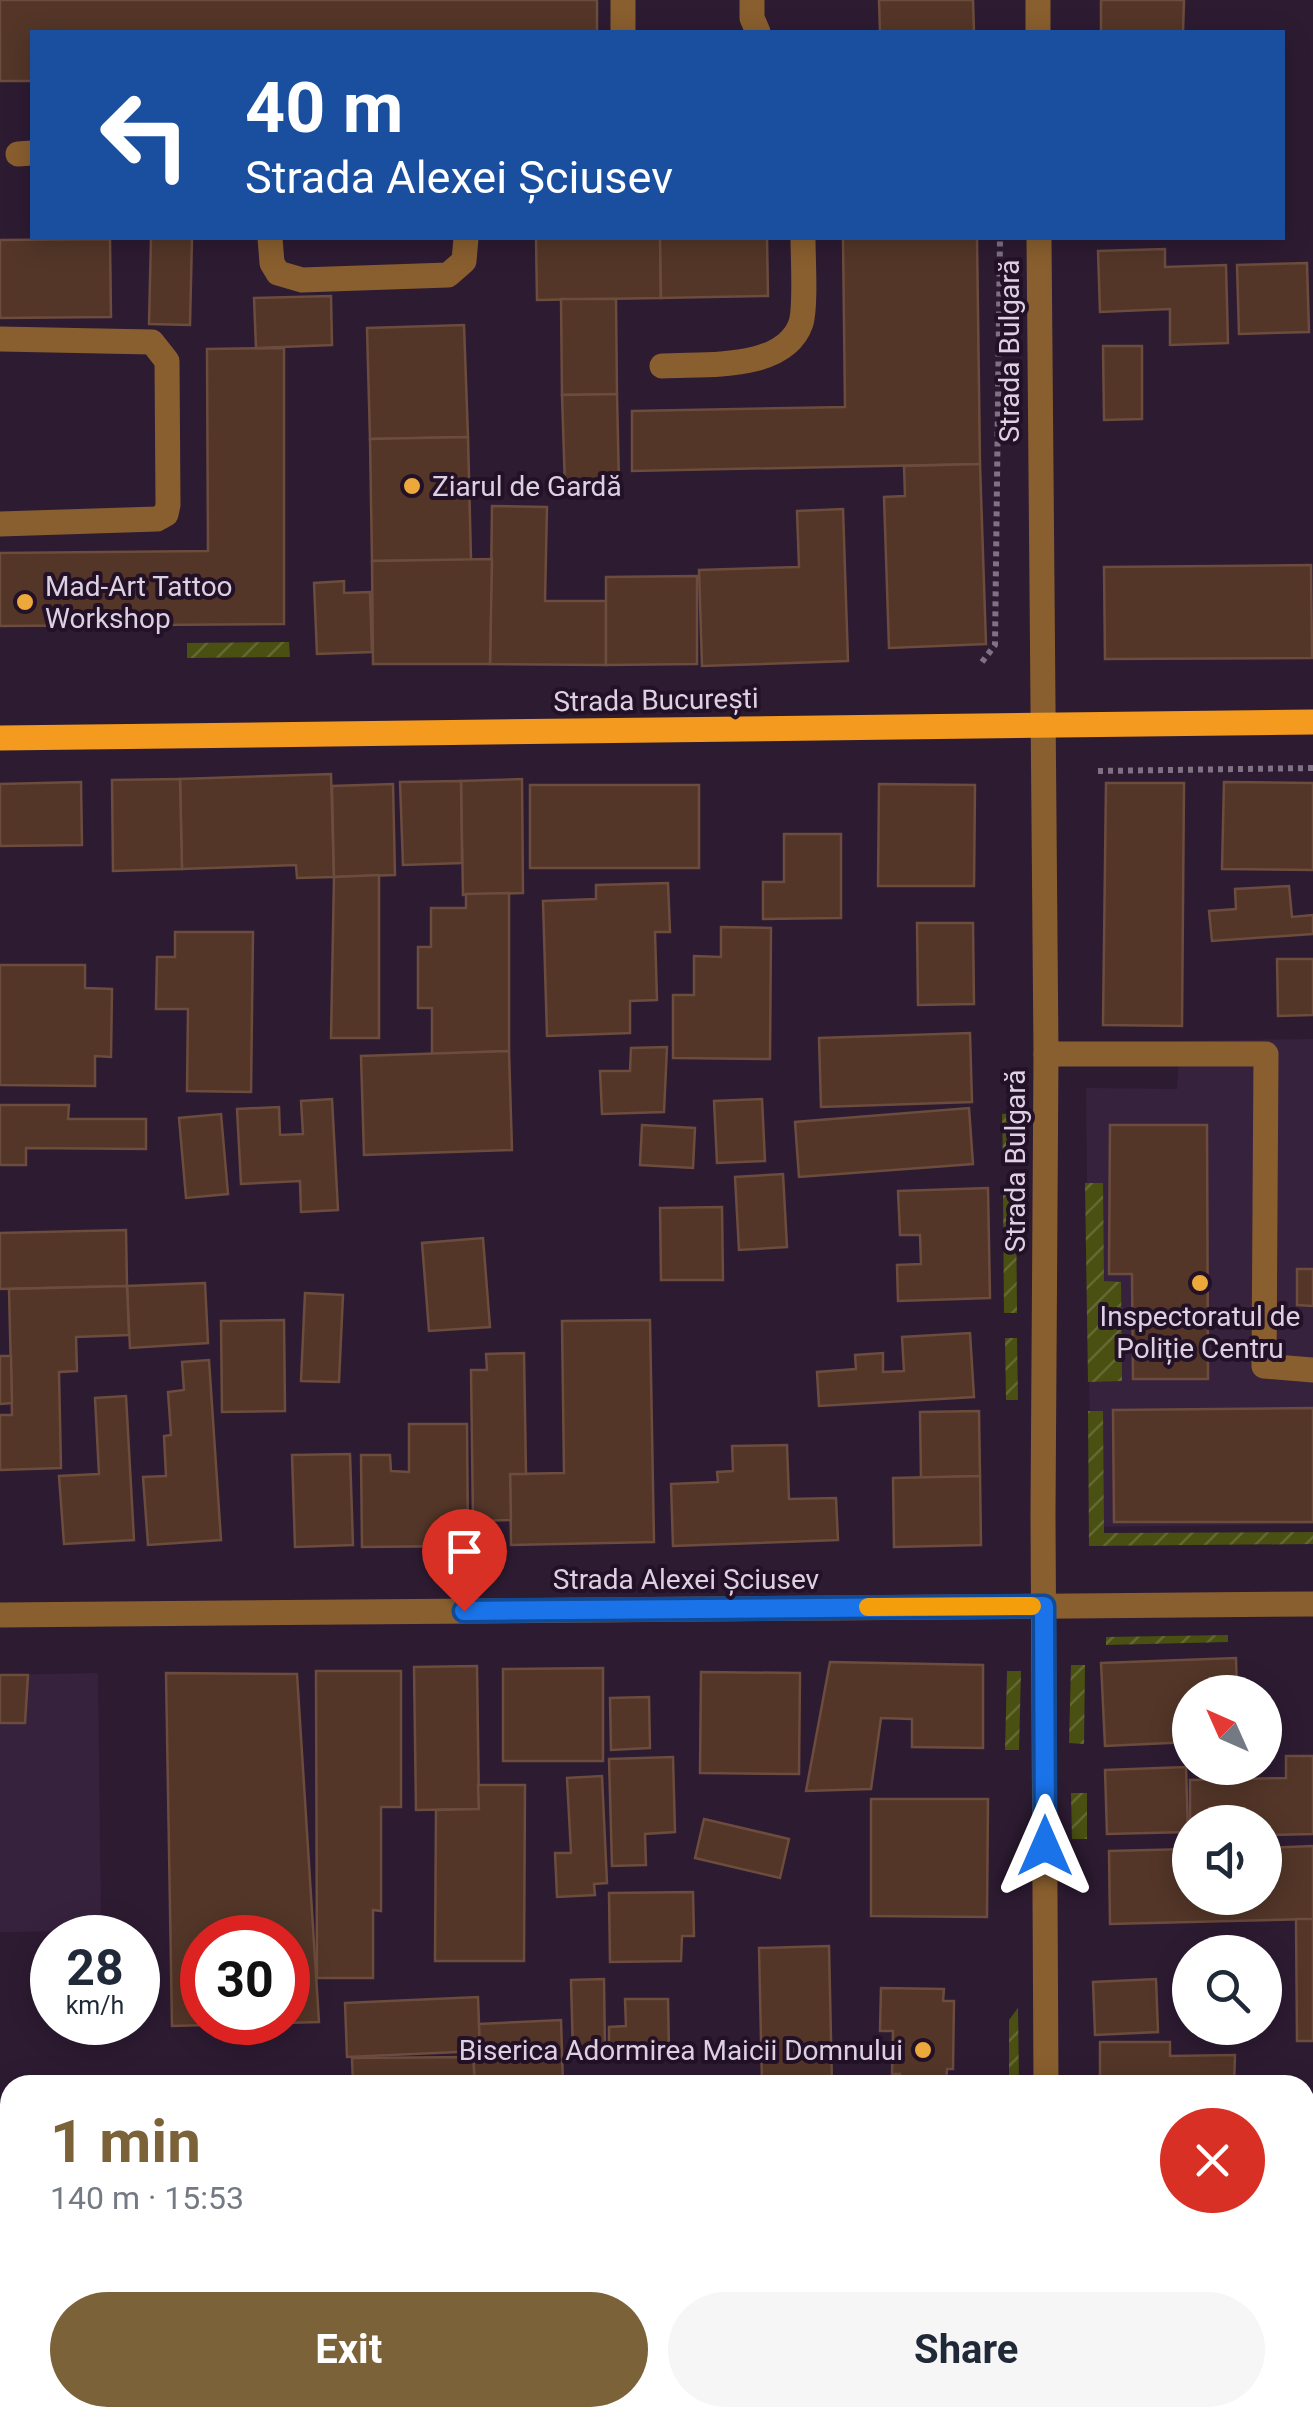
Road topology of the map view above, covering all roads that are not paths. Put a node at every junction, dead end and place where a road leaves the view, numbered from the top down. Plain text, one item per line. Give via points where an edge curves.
1 (623, 0) edge
2 (752, 0) edge
3 (1038, 0) edge
4 (623, 30) edge
5 (757, 30) edge
6 (1038, 30) edge
7 (270, 240) edge
8 (466, 240) edge
9 (803, 240) edge
10 (1039, 240) edge
11 (0, 339) edge
12 (662, 366) dead end
13 (0, 524) edge
14 (1313, 722) edge
15 (1041, 725) junction
16 (0, 738) edge
17 (1046, 1054) junction
18 (1313, 1370) edge
19 (1313, 1604) edge
20 (1044, 1606) junction
21 (0, 1615) edge
22 (1046, 2075) edge

1 - 4 street
2 - 5 street
3 - 6 street
7 - 8 street via 278,273 302,280 448,275 464,261
9 - 12 street via 801,322 786,347 760,359
10 - 15 street, Strada Bulgară
11 - 13 street via 152,342 167,361 168,487 166,514 157,519
14 - 15 main road, Strada București
15 - 16 main road, Strada București
15 - 17 street, Strada Bulgară
17 - 18 street via 1266,1054 1264,1366
17 - 20 street, Strada Bulgară
19 - 20 street, Strada Alexei Șciusev
20 - 21 street, Strada Alexei Șciusev
20 - 22 street, Strada Bulgară

